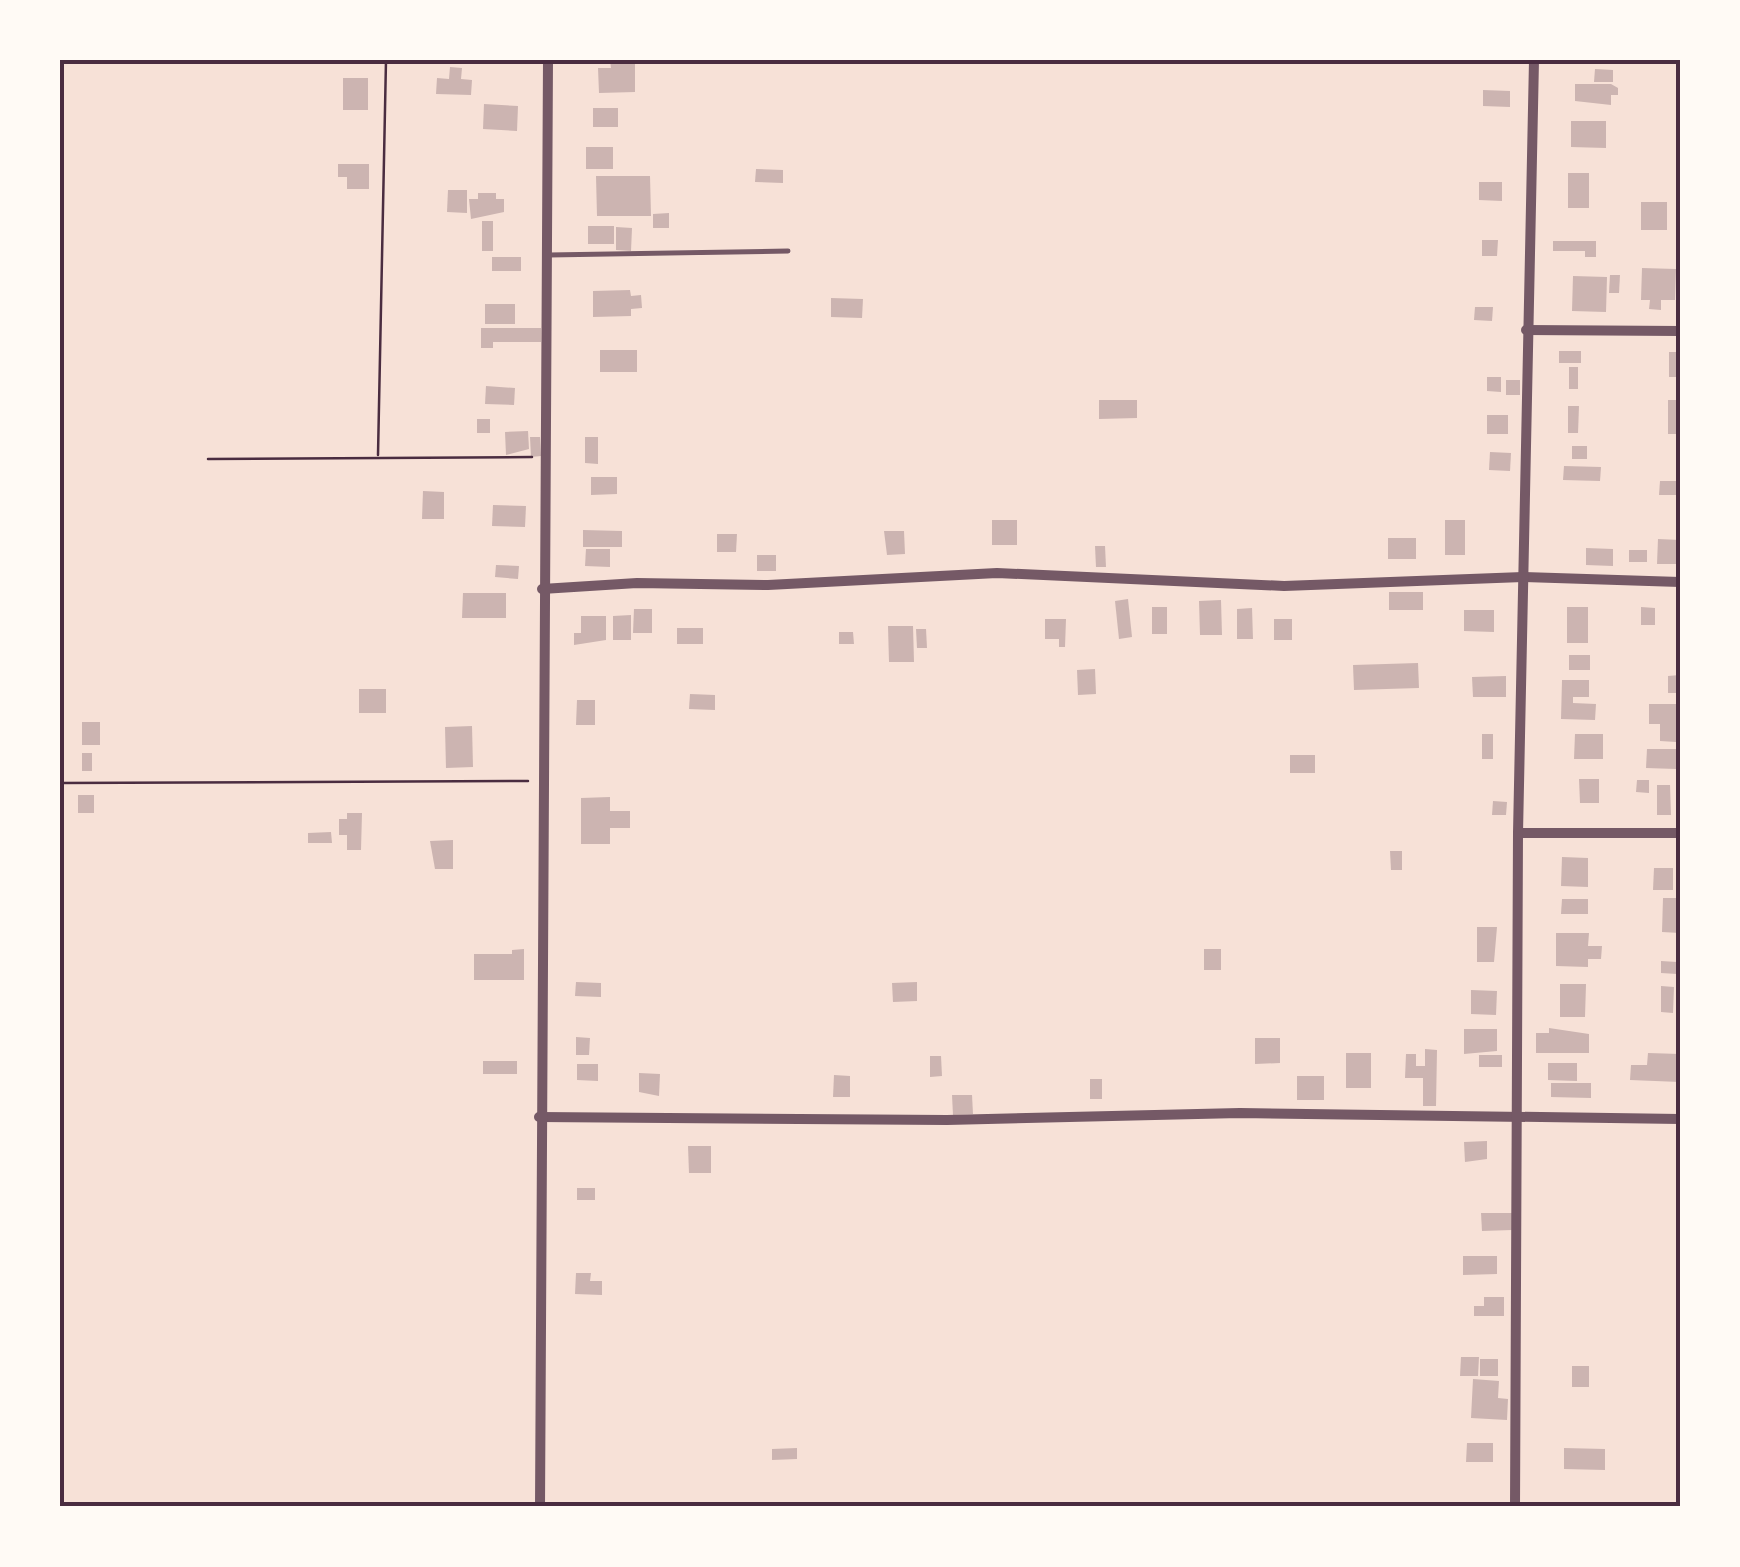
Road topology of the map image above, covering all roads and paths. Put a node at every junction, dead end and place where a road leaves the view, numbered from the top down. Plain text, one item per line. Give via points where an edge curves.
1 (386, 60) edge
2 (548, 60) edge
3 (1534, 60) edge
4 (788, 251) dead end
5 (546, 255) junction
6 (1526, 330) junction
7 (1680, 331) edge
8 (378, 456) junction
9 (208, 458) dead end
10 (548, 458) junction
11 (1523, 578) junction
12 (1680, 582) edge
13 (542, 589) junction
14 (545, 781) junction
15 (60, 783) edge
16 (1518, 833) junction
17 (1680, 833) edge
18 (539, 1117) junction
19 (1517, 1118) junction
20 (1680, 1119) edge
21 (540, 1507) edge
22 (1515, 1507) edge

1 - 8 path
2 - 5 street
3 - 6 street
4 - 5 lane
5 - 10 street
6 - 7 street
6 - 11 street
8 - 9 path
8 - 10 path
10 - 13 street
11 - 12 street
11 - 13 street via 1284,586 997,573
11 - 16 street
13 - 14 street
14 - 15 path
14 - 18 street
16 - 17 street
16 - 19 street
18 - 19 street via 948,1120 1240,1112
18 - 21 street
19 - 20 street
19 - 22 street

